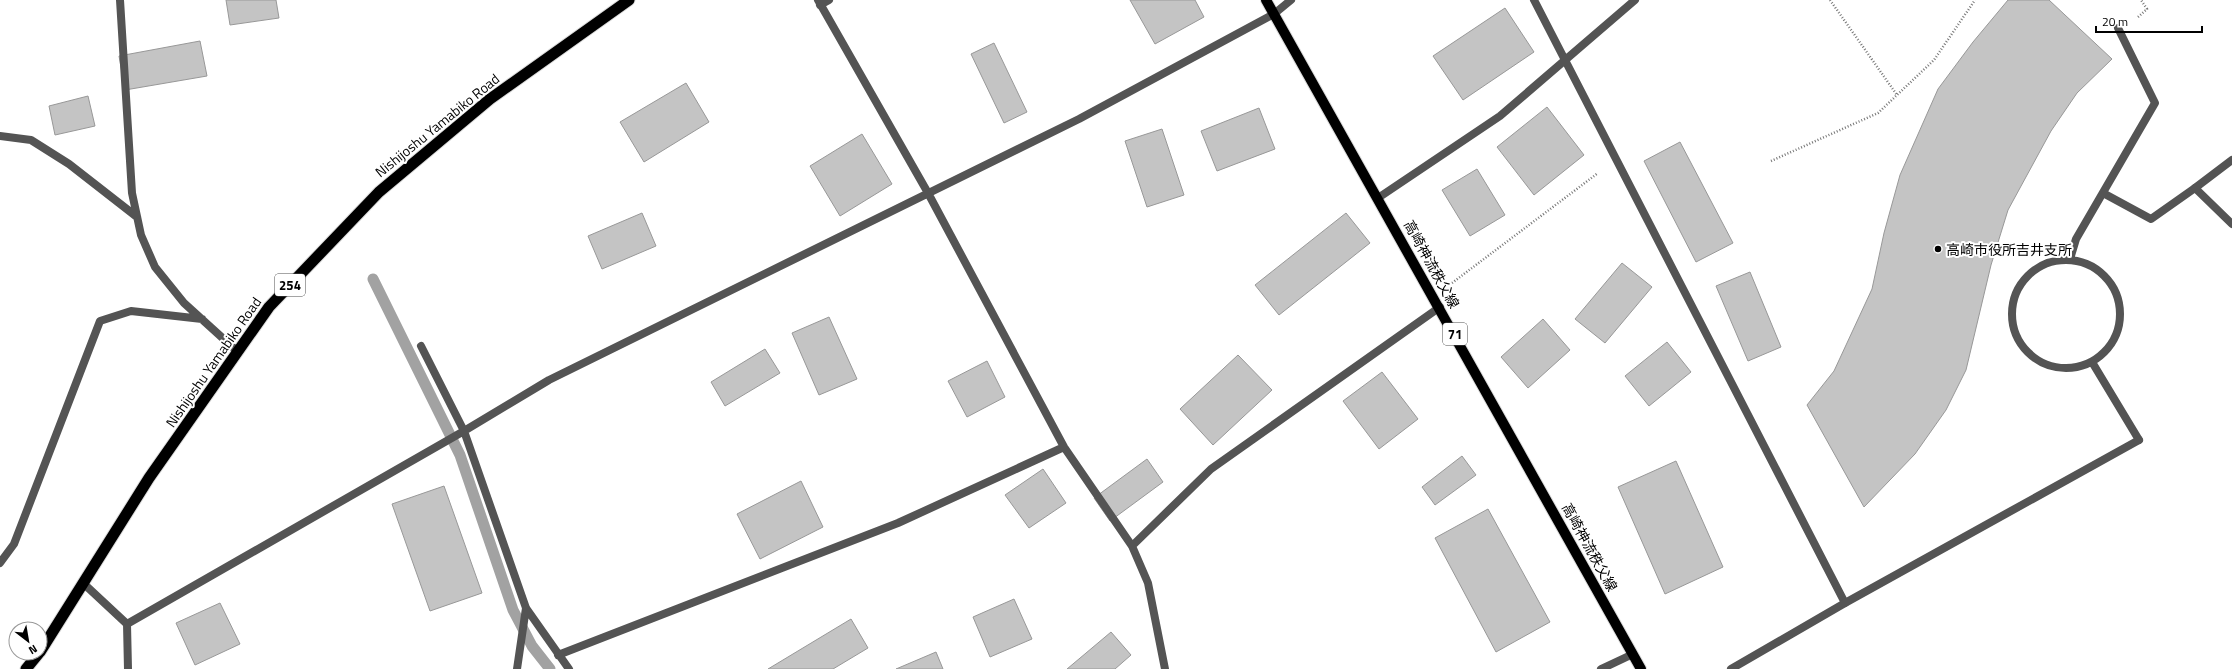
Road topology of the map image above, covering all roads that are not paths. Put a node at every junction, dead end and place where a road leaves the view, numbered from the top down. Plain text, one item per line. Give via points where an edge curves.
1 (120, 0) edge
2 (630, 0) edge
3 (829, 0) edge
4 (1266, 0) edge
5 (1292, 0) edge
6 (1534, 0) edge
7 (1635, 0) edge
8 (819, 2) edge
9 (1274, 14) junction
10 (2118, 28) dead end
11 (1566, 61) junction
12 (0, 136) edge
13 (2232, 160) edge
14 (2195, 188) junction
15 (928, 193) junction
16 (2103, 193) junction
17 (1378, 198) junction
18 (137, 217) junction
19 (2232, 224) edge
20 (2070, 259) junction
21 (1440, 307) junction
22 (202, 319) junction
23 (421, 346) dead end
24 (238, 352) junction
25 (2092, 362) junction
26 (464, 431) junction
27 (1064, 447) junction
28 (1132, 546) junction
29 (0, 563) edge
30 (83, 583) junction
31 (1845, 603) junction
32 (526, 608) junction
33 (127, 624) junction
34 (48, 638) edge
35 (1633, 654) junction
36 (558, 655) junction
37 (32, 661) edge
38 (26, 669) edge
39 (128, 669) edge
40 (517, 669) edge
41 (569, 669) edge
42 (1165, 669) edge
43 (1601, 669) edge
44 (1641, 669) edge
45 (1731, 669) edge

1 - 18 street via 132,193
2 - 24 highway, Nishijoshu Yamabiko Road / 254 via 490,99 379,192 269,307
3 - 8 street
4 - 9 main road, 高崎神流秩父線 / 71
5 - 9 street
6 - 11 street
7 - 11 street
8 - 15 street
9 - 15 street via 1079,119
9 - 17 main road, 高崎神流秩父線 / 71
10 - 16 street via 2155,103
11 - 17 street via 1500,116
11 - 31 street
12 - 18 street via 30,140 69,164
13 - 14 street
14 - 16 street via 2151,219
14 - 19 street
15 - 26 street via 548,380
15 - 27 street
16 - 20 street via 2076,239
17 - 21 main road, 高崎神流秩父線 / 71
18 - 22 street via 155,267 184,303
20 - 25 street via 2087,263 2102,272 2113,286 2120,302 2120,320 2115,336 2106,351
20 - 25 street via 2053,261 2036,268 2022,280 2014,296 2011,315 2014,333 2024,349 2038,361 2056,368 2074,368
21 - 28 street via 1211,469
21 - 35 main road, 高崎神流秩父線 / 71
22 - 24 street
22 - 29 street via 131,311 100,321 14,544
23 - 26 street
24 - 30 highway, Nishijoshu Yamabiko Road / 254 via 149,478
25 - 31 street via 2139,440
26 - 32 street
26 - 33 street
27 - 28 street
27 - 36 street via 898,523
28 - 42 street via 1148,583
30 - 33 street
30 - 34 highway, Nishijoshu Yamabiko Road / 254
31 - 45 street
32 - 36 street
32 - 40 street
33 - 39 street
35 - 43 street
35 - 44 main road, 高崎神流秩父線 / 71
36 - 41 street
37 - 38 highway, Nishijoshu Yamabiko Road / 254

